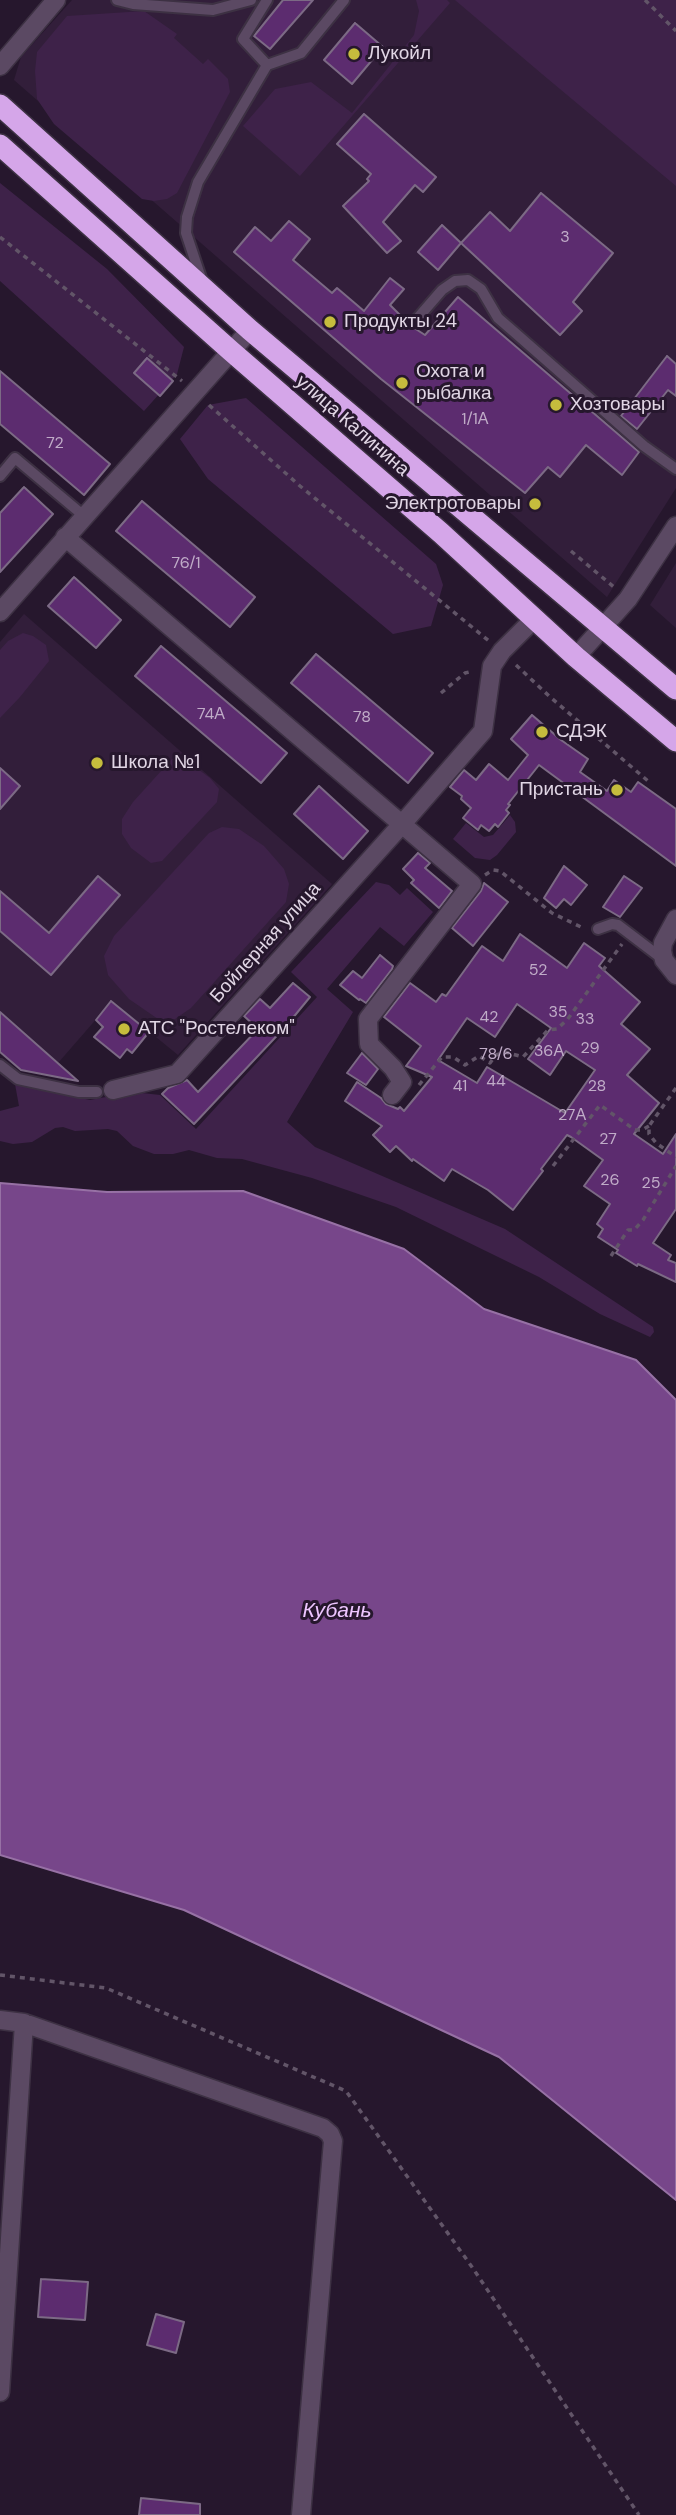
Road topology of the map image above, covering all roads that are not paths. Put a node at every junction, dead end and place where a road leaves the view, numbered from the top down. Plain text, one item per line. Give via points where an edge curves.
1 (56, 0) edge
2 (117, 0) edge
3 (251, 0) edge
4 (267, 0) edge
5 (344, 0) edge
6 (267, 65) junction
7 (0, 66) edge
8 (0, 105) edge
9 (0, 145) edge
10 (205, 290) junction
11 (416, 320) dead end
12 (250, 330) junction
13 (231, 351) junction
14 (676, 470) edge
15 (0, 475) edge
16 (84, 516) junction
17 (676, 526) edge
18 (65, 537) junction
19 (0, 612) edge
20 (534, 619) junction
21 (603, 626) junction
22 (576, 657) junction
23 (676, 689) edge
24 (676, 741) edge
25 (402, 824) junction
26 (676, 919) edge
27 (598, 929) road end
28 (664, 960) junction
29 (676, 975) edge
30 (0, 1065) edge
31 (5, 1075) edge
32 (397, 1088) road end
33 (105, 1091) joint
34 (0, 2020) edge
35 (24, 2024) junction
36 (0, 2392) edge
37 (301, 2515) edge

1 - 7 street
2 - 3 lane via 214,10
4 - 6 lane via 243,39
5 - 6 lane via 301,52
6 - 10 lane via 198,182 187,217 186,233
8 - 10 highway, улица Калинина
9 - 13 highway, улица Калинина
10 - 12 highway, улица Калинина
11 - 14 lane via 442,290 468,279 481,289 498,318
12 - 13 street
12 - 21 highway, улица Калинина
13 - 16 street
13 - 20 highway, улица Калинина
15 - 16 lane via 15,458
16 - 18 street
17 - 21 street via 628,599
18 - 19 street
18 - 25 street
20 - 22 highway, улица Калинина
20 - 25 street, Бойлерная улица via 497,658 482,731
21 - 22 street
21 - 23 highway, улица Калинина
22 - 24 highway, улица Калинина
25 - 32 street via 472,884 368,1019 369,1044 393,1068
25 - 33 street, Бойлерная улица via 177,1074
26 - 28 street via 663,943
27 - 28 lane via 618,925
28 - 29 street
30 - 31 lane
31 - 33 lane via 79,1093
34 - 35 street
35 - 36 street
35 - 37 street via 330,2134 333,2141

